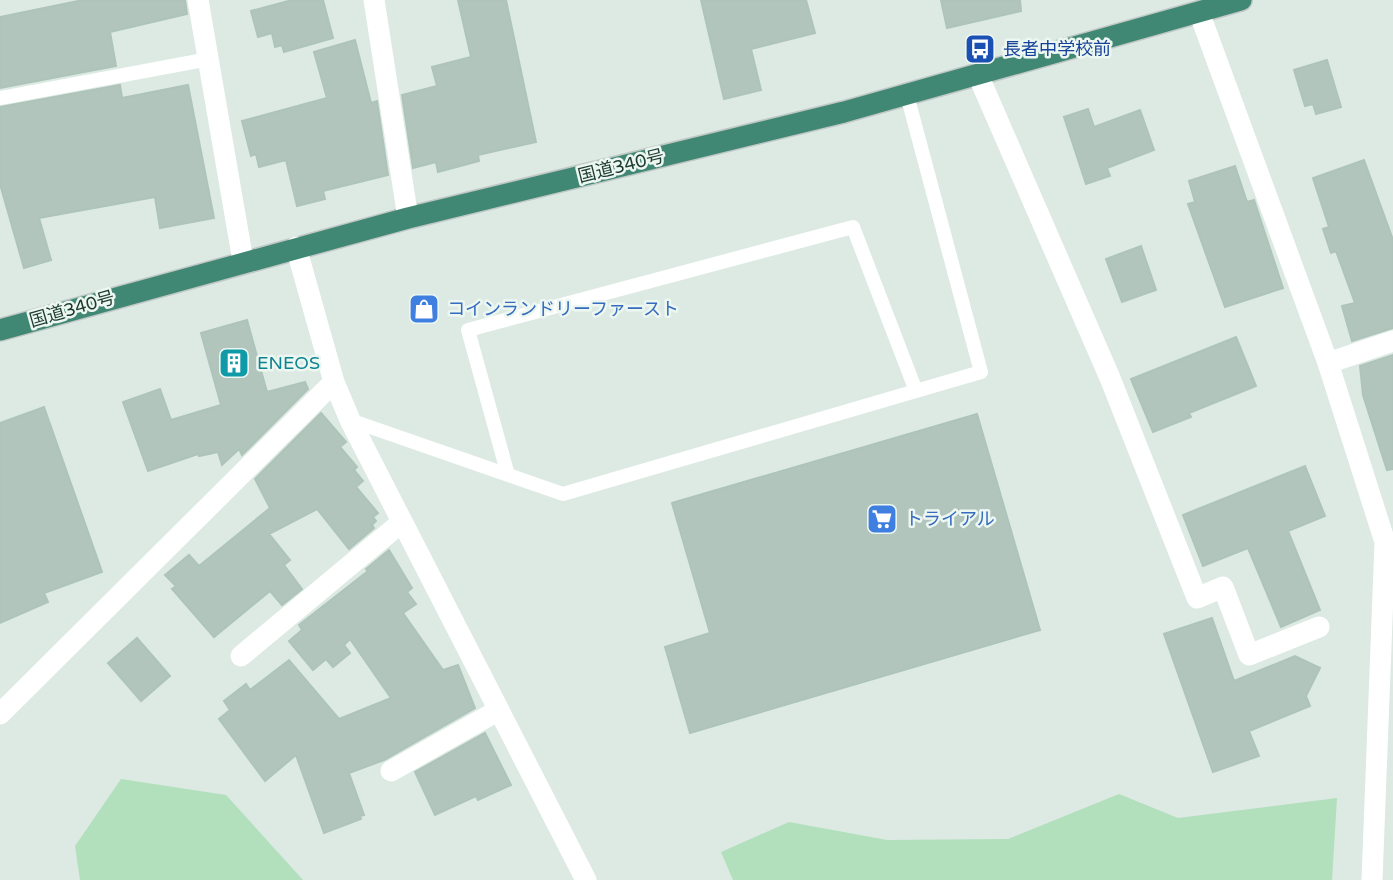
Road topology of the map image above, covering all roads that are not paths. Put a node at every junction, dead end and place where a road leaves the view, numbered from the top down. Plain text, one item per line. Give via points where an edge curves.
1 (198, 0) edge
2 (374, 0) edge
3 (1241, 0) edge
4 (1199, 12) junction
5 (209, 59) junction
6 (978, 75) junction
7 (907, 95) junction
8 (0, 98) edge
9 (408, 218) junction
10 (296, 247) junction
11 (243, 261) junction
12 (0, 330) edge
13 (1393, 341) edge
14 (1328, 363) junction
15 (334, 382) junction
16 (916, 391) junction
17 (350, 420) junction
18 (508, 475) junction
19 (402, 522) junction
20 (1389, 541) edge
21 (1320, 627) dead end
22 (241, 656) dead end
23 (499, 710) junction
24 (0, 714) edge
25 (391, 771) dead end
26 (586, 880) edge
27 (1372, 880) edge

1 - 5 street
2 - 9 street
3 - 4 highway, 国道340号
4 - 6 highway, 国道340号
4 - 14 street
5 - 8 lane
5 - 11 street
6 - 7 highway, 国道340号
6 - 21 street via 1110,377 1197,598 1223,587 1249,655
7 - 9 highway, 国道340号
7 - 16 lane via 981,372
9 - 10 highway, 国道340号
10 - 11 highway, 国道340号
10 - 15 street
11 - 12 highway, 国道340号
13 - 14 street
14 - 20 street
15 - 17 street
15 - 24 street
16 - 18 lane via 563,494
16 - 18 lane via 853,227 468,330
17 - 18 lane
17 - 19 street
19 - 22 street
19 - 23 street
20 - 27 street
23 - 25 street
23 - 26 street

